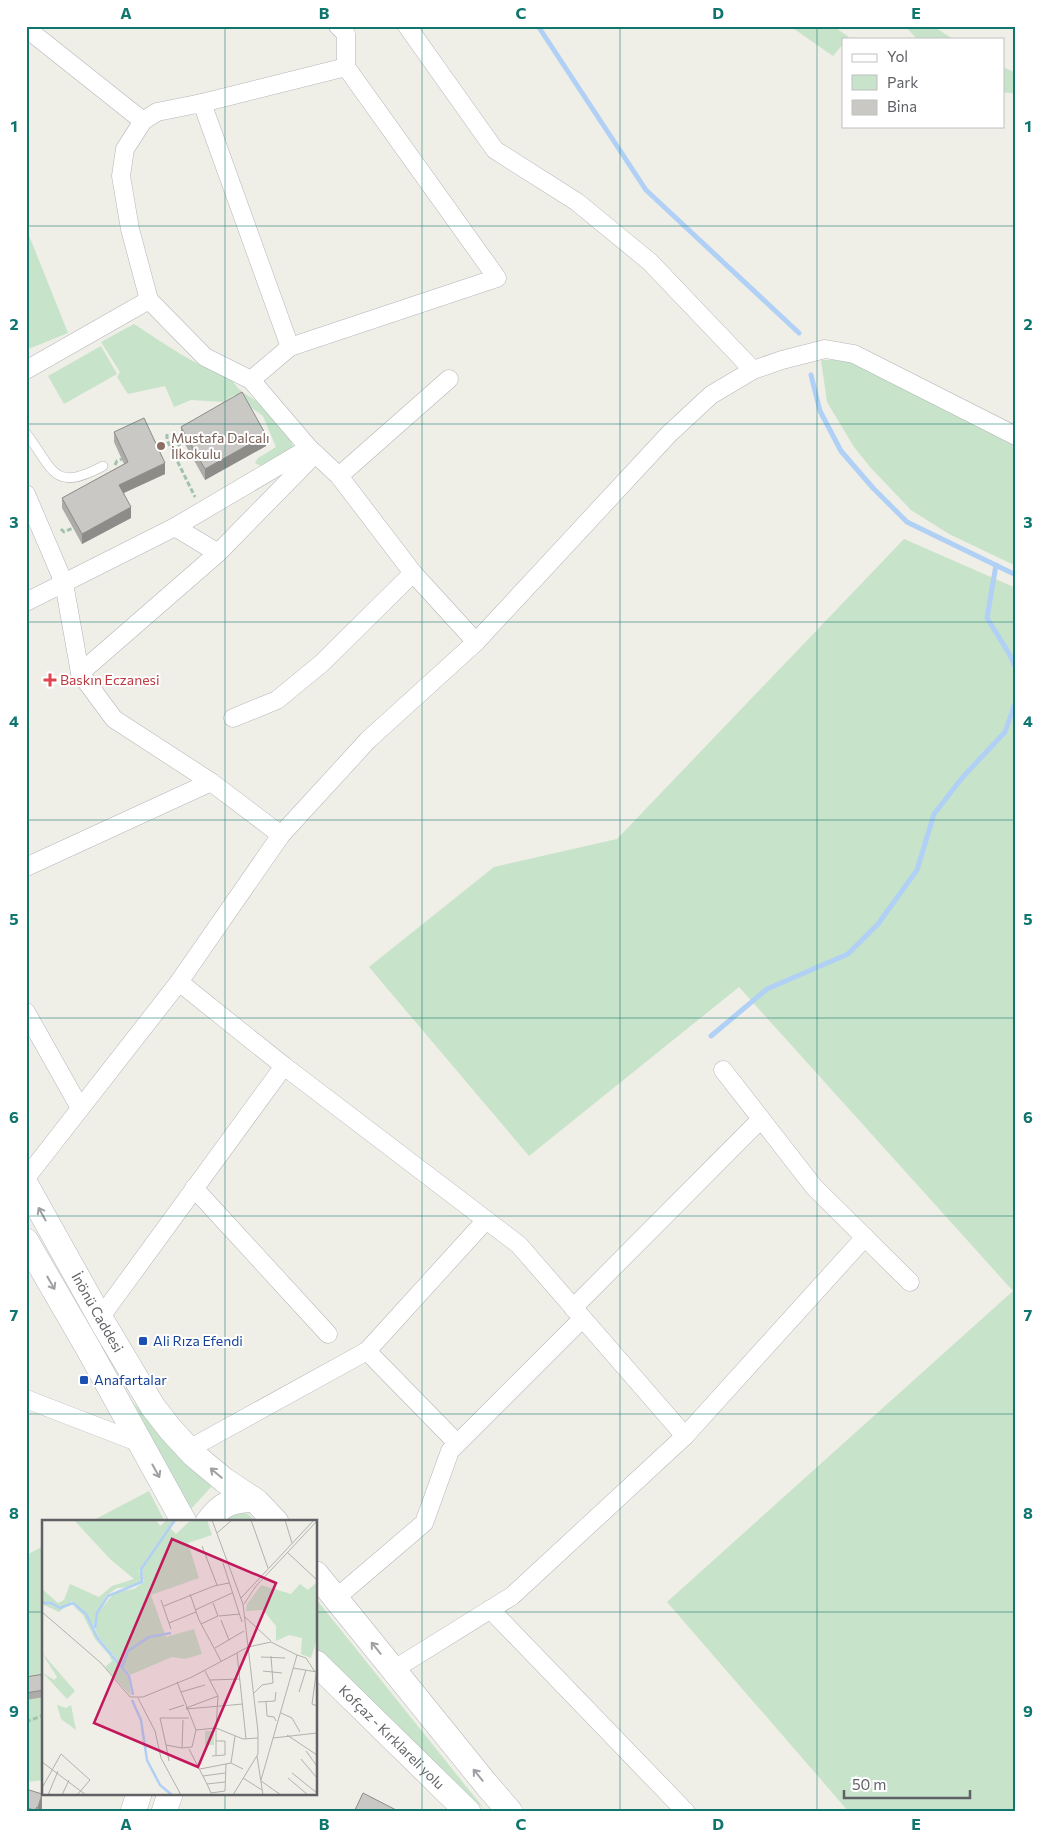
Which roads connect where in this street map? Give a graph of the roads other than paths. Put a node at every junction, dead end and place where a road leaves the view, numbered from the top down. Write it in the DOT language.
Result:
graph roads {
  1 [pos="338,26"];
  2 [pos="407,26"];
  3 [pos="26,28"];
  4 [pos="346,68"];
  5 [pos="202,103"];
  6 [pos="143,121"];
  7 [pos="149,300"];
  8 [pos="290,347"];
  9 [pos="26,370"];
  10 [pos="753,370"];
  11 [pos="449,378"];
  12 [pos="251,380"];
  13 [pos="26,433"];
  14 [pos="1016,436"];
  15 [pos="312,451"];
  16 [pos="103,466"];
  17 [pos="339,476"];
  18 [pos="26,494"];
  19 [pos="175,527"];
  20 [pos="218,553"];
  21 [pos="413,573"];
  22 [pos="64,583"];
  23 [pos="26,602"];
  24 [pos="476,642"];
  25 [pos="80,673"];
  26 [pos="232,718"];
  27 [pos="211,782"];
  28 [pos="281,835"];
  29 [pos="26,867"];
  30 [pos="179,982"];
  31 [pos="26,1012"];
  32 [pos="284,1066"];
  33 [pos="722,1070"];
  34 [pos="80,1108"];
  35 [pos="761,1119"];
  36 [pos="26,1178"];
  37 [pos="26,1185"];
  38 [pos="194,1188"];
  39 [pos="486,1220"];
  40 [pos="865,1237"];
  41 [pos="26,1241"];
  42 [pos="910,1282"];
  43 [pos="578,1313"];
  44 [pos="100,1318"];
  45 [pos="328,1334"];
  46 [pos="368,1351"];
  47 [pos="26,1399"];
  48 [pos="684,1436"];
  49 [pos="140,1443"];
  50 [pos="457,1443"];
  51 [pos="189,1449"];
  52 [pos="266,1511"];
  53 [pos="183,1520"];
  54 [pos="210,1520"];
  55 [pos="318,1576"];
  56 [pos="336,1598"];
  57 [pos="490,1610"];
  58 [pos="318,1665"];
  59 [pos="393,1670"];
  60 [pos="138,1796"];
  61 [pos="169,1796"];
  62 [pos="133,1812"];
  63 [pos="164,1812"];
  64 [pos="468,1812"];
  65 [pos="510,1812"];
  66 [pos="686,1812"];
  1 -- 4 [label="street"];
  2 -- 10 [label="street"];
  3 -- 6 [label="street"];
  4 -- 5 [label="street"];
  4 -- 8 [label="street"];
  5 -- 6 [label="street"];
  5 -- 8 [label="street"];
  6 -- 7 [label="street"];
  7 -- 9 [label="street"];
  7 -- 12 [label="street"];
  8 -- 12 [label="street"];
  10 -- 14 [label="street"];
  10 -- 24 [label="street"];
  11 -- 17 [label="street"];
  12 -- 15 [label="street"];
  13 -- 16 [label="lane"];
  15 -- 17 [label="street"];
  15 -- 19 [label="street"];
  15 -- 20 [label="street"];
  17 -- 21 [label="street"];
  18 -- 22 [label="street"];
  19 -- 20 [label="street"];
  19 -- 22 [label="street"];
  20 -- 25 [label="street"];
  21 -- 24 [label="street"];
  21 -- 26 [label="street"];
  22 -- 23 [label="street"];
  22 -- 25 [label="street"];
  24 -- 28 [label="street"];
  25 -- 27 [label="street"];
  27 -- 28 [label="street"];
  27 -- 29 [label="street"];
  28 -- 30 [label="street"];
  30 -- 32 [label="street"];
  30 -- 34 [label="street"];
  31 -- 34 [label="street"];
  32 -- 38 [label="street"];
  32 -- 39 [label="street"];
  33 -- 35 [label="street"];
  34 -- 36 [label="street"];
  35 -- 40 [label="street"];
  35 -- 43 [label="street"];
  44 -- 37 [label="main road, İnönü Caddesi, one-way"];
  38 -- 44 [label="street"];
  38 -- 45 [label="street"];
  39 -- 43 [label="street"];
  39 -- 46 [label="street"];
  40 -- 42 [label="street"];
  40 -- 48 [label="street"];
  41 -- 49 [label="main road, İnönü Caddesi, one-way"];
  43 -- 48 [label="street"];
  43 -- 50 [label="street"];
  44 -- 51 [label="main road, İnönü Caddesi"];
  46 -- 50 [label="street"];
  46 -- 51 [label="street"];
  47 -- 49 [label="street"];
  48 -- 57 [label="street"];
  49 -- 53 [label="main road, İnönü Caddesi, one-way"];
  50 -- 56 [label="street"];
  52 -- 51 [label="main road, İnönü Caddesi, one-way"];
  52 -- 54 [label="main road"];
  55 -- 56 [label="main road"];
  59 -- 56 [label="main road, one-way"];
  57 -- 59 [label="street"];
  57 -- 66 [label="street"];
  58 -- 64 [label="main road, Kofçaz - Kırklareli yolu"];
  65 -- 59 [label="main road, one-way"];
  60 -- 62 [label="main road"];
  61 -- 63 [label="main road"];
}
